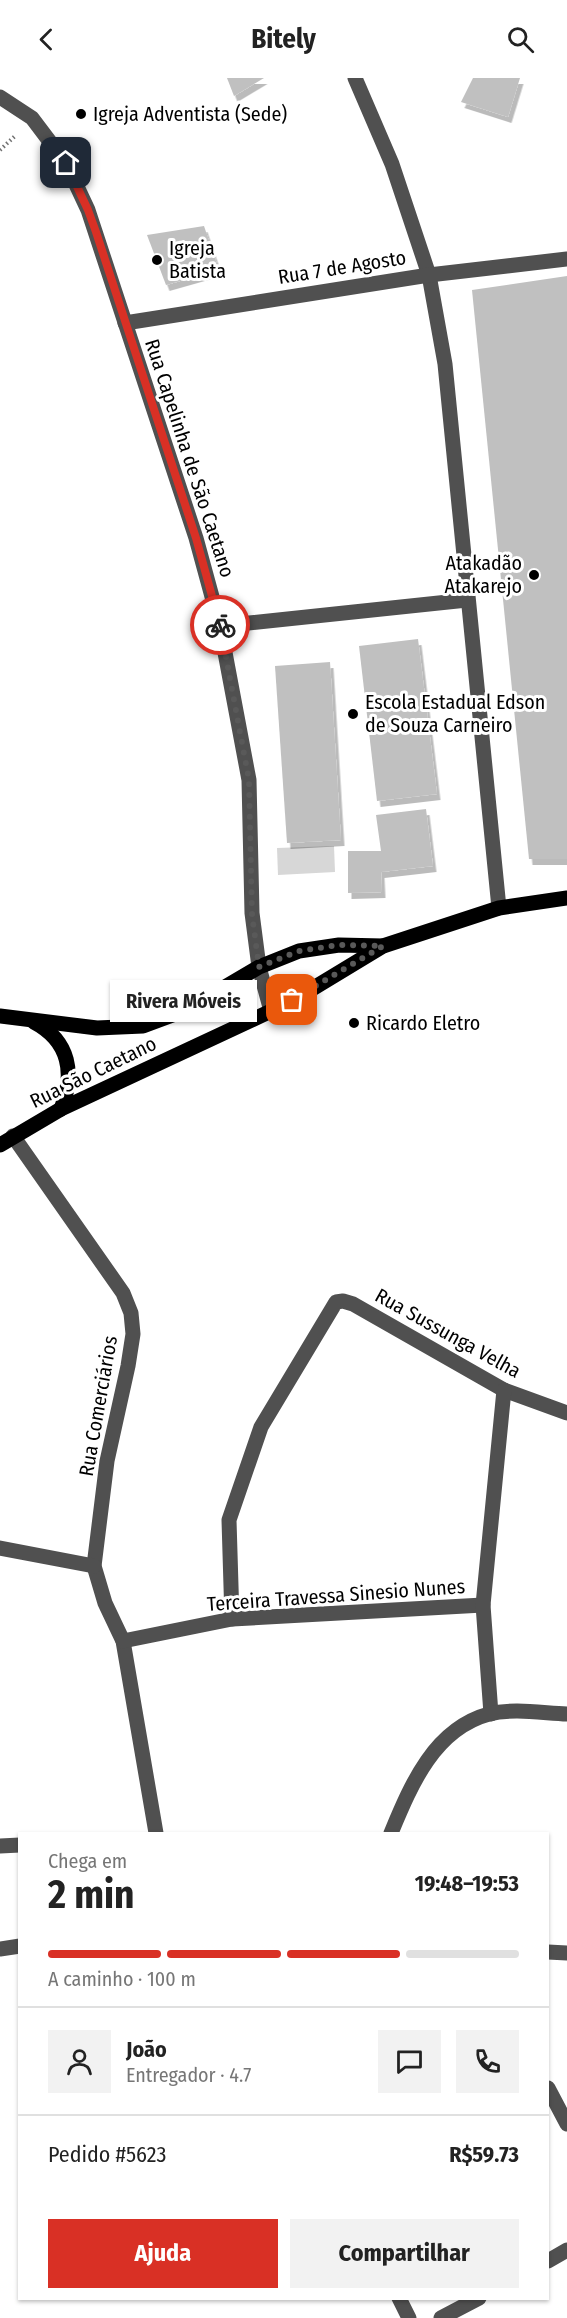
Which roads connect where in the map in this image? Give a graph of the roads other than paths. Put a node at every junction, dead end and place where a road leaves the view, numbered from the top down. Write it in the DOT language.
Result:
graph roads {
  1 [pos="355,78"];
  2 [pos="0,97"];
  3 [pos="567,259"];
  4 [pos="429,275"];
  5 [pos="125,323"];
  6 [pos="467,600"];
  7 [pos="220,627"];
  8 [pos="567,898"];
  9 [pos="499,908"];
  10 [pos="383,946"];
  11 [pos="259,967"];
  12 [pos="271,1011"];
  13 [pos="0,1016"];
  14 [pos="29,1019"];
  15 [pos="61,1110"];
  16 [pos="13,1136"];
  17 [pos="0,1145"];
  18 [pos="504,1390"];
  19 [pos="567,1413"];
  20 [pos="0,1548"];
  21 [pos="94,1566"];
  22 [pos="483,1605"];
  23 [pos="232,1619"];
  24 [pos="123,1641"];
  25 [pos="491,1714"];
  26 [pos="567,1714"];
  27 [pos="156,1832"];
  28 [pos="391,1832"];
  29 [pos="18,1845"];
  30 [pos="0,1846"];
  31 [pos="18,1946"];
  32 [pos="0,1949"];
  33 [pos="549,1952"];
  34 [pos="567,1953"];
  35 [pos="549,2090"];
  36 [pos="567,2124"];
  37 [pos="567,2250"];
  38 [pos="549,2260"];
  39 [pos="400,2300"];
  40 [pos="474,2300"];
  41 [pos="409,2318"];
  42 [pos="441,2318"];
  1 -- 4 [label="street"];
  2 -- 5 [label="street, Rua Capelinha de São Caetano"];
  3 -- 4 [label="street, Rua 7 de Agosto"];
  4 -- 5 [label="street, Rua 7 de Agosto"];
  4 -- 6 [label="street"];
  5 -- 7 [label="street, Rua Capelinha de São Caetano"];
  6 -- 7 [label="street"];
  6 -- 9 [label="street"];
  7 -- 11 [label="street, Rua Capelinha de São Caetano"];
  8 -- 9 [label="main road"];
  9 -- 10 [label="main road"];
  10 -- 11 [label="main road"];
  10 -- 12 [label="main road, Rua São Caetano"];
  11 -- 12 [label="street, Rua Capelinha de São Caetano"];
  11 -- 14 [label="main road"];
  12 -- 15 [label="main road, Rua São Caetano"];
  13 -- 14 [label="main road"];
  14 -- 15 [label="main road"];
  15 -- 16 [label="main road, Rua São Caetano"];
  16 -- 17 [label="main road, Rua São Caetano"];
  16 -- 21 [label="street, Rua Comerciários"];
  18 -- 19 [label="street, Rua Sussunga Velha"];
  18 -- 22 [label="street"];
  18 -- 23 [label="street, Rua Sussunga Velha"];
  20 -- 21 [label="street"];
  21 -- 24 [label="street, Rua Comerciários"];
  22 -- 23 [label="street, Terceira Travessa Sinesio Nunes"];
  22 -- 25 [label="street"];
  23 -- 24 [label="street, Terceira Travessa Sinesio Nunes"];
  24 -- 27 [label="street, Rua Comerciários"];
  25 -- 26 [label="street"];
  25 -- 28 [label="street"];
  29 -- 30 [label="street"];
  31 -- 32 [label="street"];
  33 -- 34 [label="street"];
  35 -- 36 [label="street"];
  37 -- 38 [label="street"];
  39 -- 41 [label="street"];
  40 -- 42 [label="street"];
}
